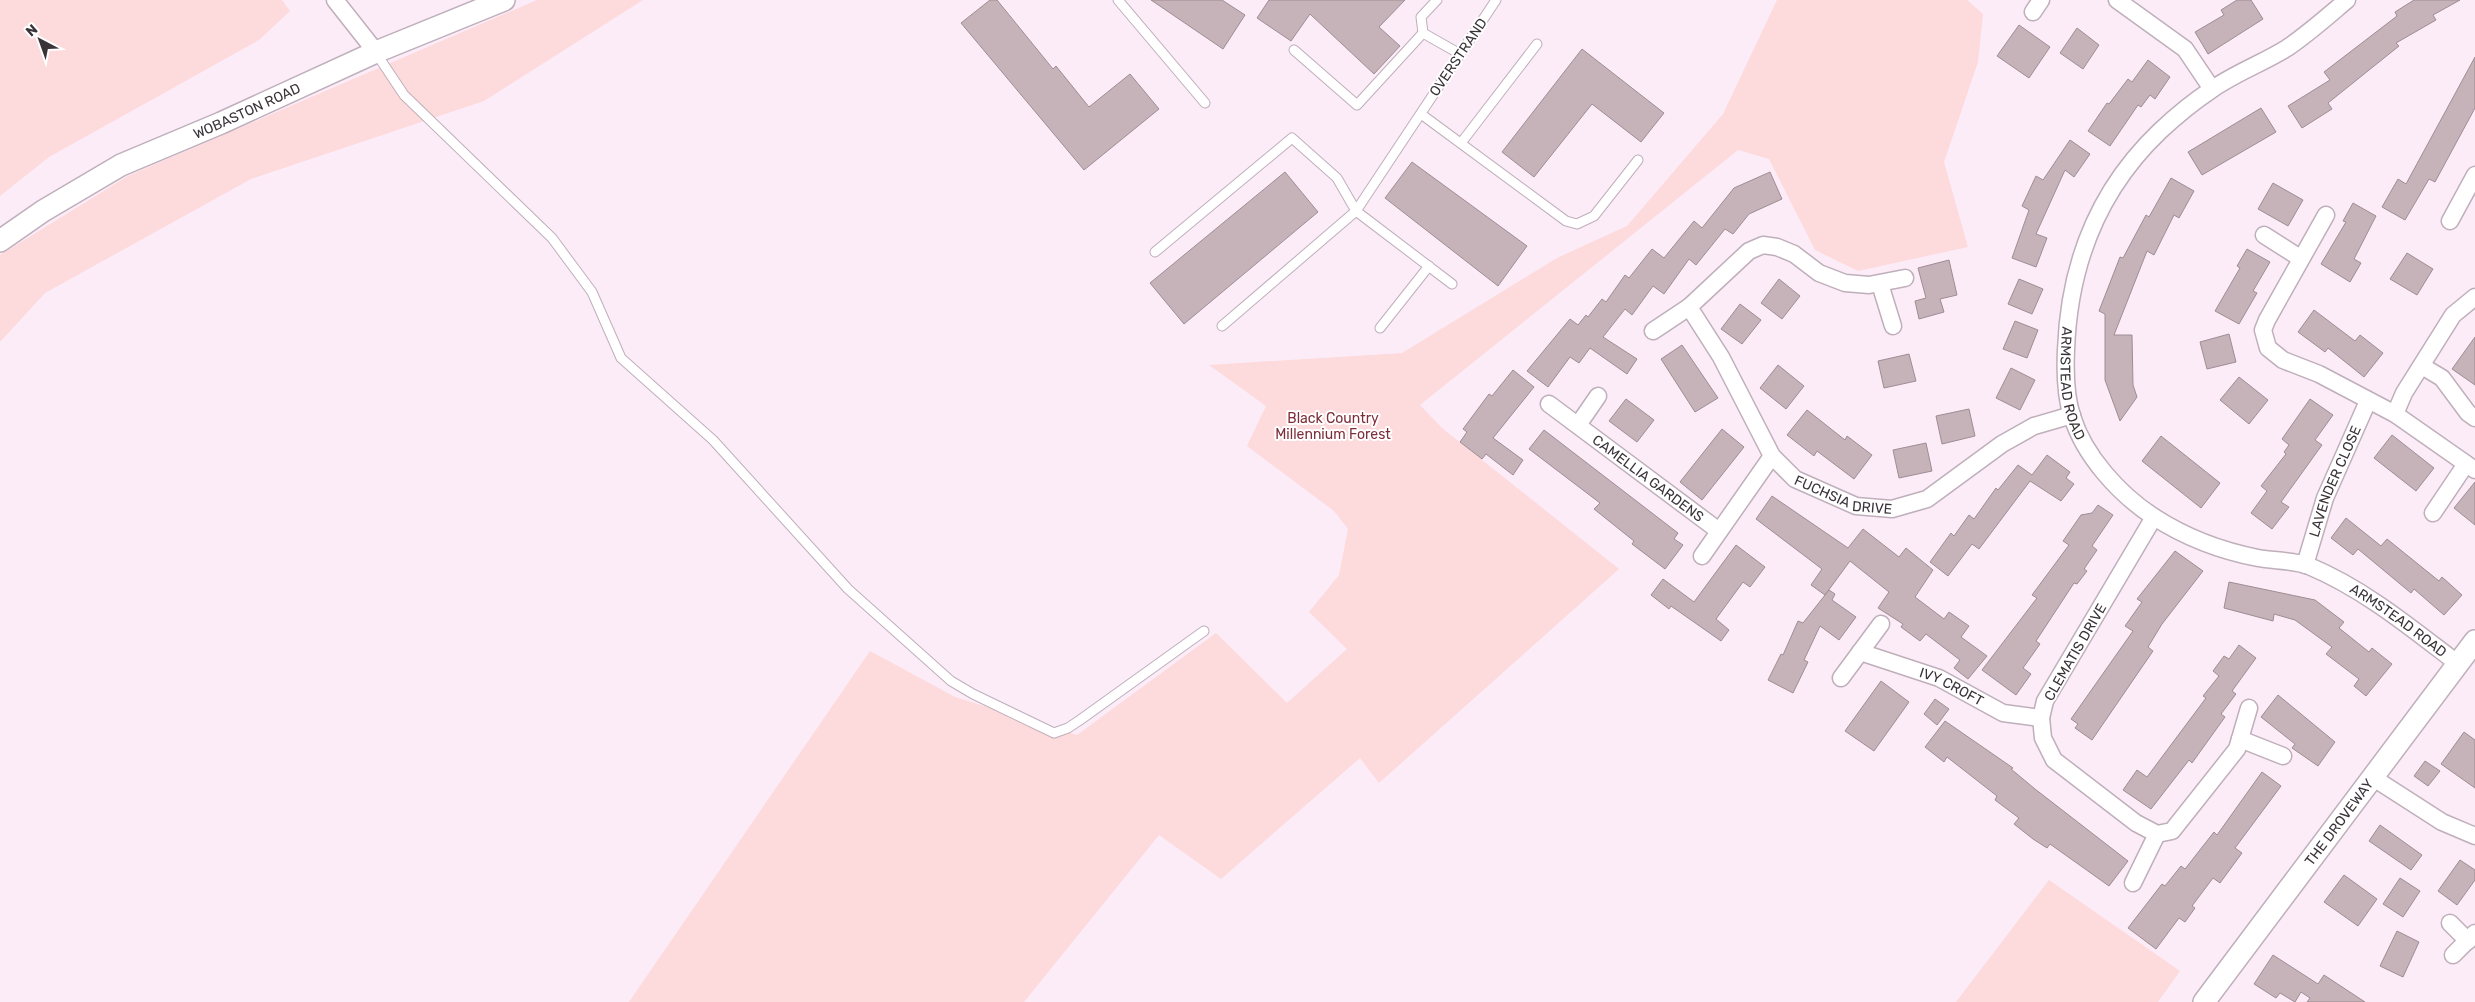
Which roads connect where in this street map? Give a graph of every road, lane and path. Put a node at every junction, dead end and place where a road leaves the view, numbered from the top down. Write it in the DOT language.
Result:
graph roads {
  1 [pos="335,0"];
  2 [pos="504,0"];
  3 [pos="1118,0"];
  4 [pos="1437,0"];
  5 [pos="1496,0"];
  6 [pos="2117,0"];
  7 [pos="2347,0"];
  8 [pos="1423,33"];
  9 [pos="1537,44"];
  10 [pos="1294,50"];
  11 [pos="376,52"];
  12 [pos="1460,54"];
  13 [pos="2212,89"];
  14 [pos="1205,103"];
  15 [pos="1420,114"];
  16 [pos="1461,143"];
  17 [pos="1638,160"];
  18 [pos="2474,178"];
  19 [pos="1356,211"];
  20 [pos="2326,215"];
  21 [pos="2450,221"];
  22 [pos="2264,235"];
  23 [pos="0,240"];
  24 [pos="1155,252"];
  25 [pos="2300,258"];
  26 [pos="1429,266"];
  27 [pos="1905,278"];
  28 [pos="1452,284"];
  29 [pos="1880,284"];
  30 [pos="2475,297"];
  31 [pos="1689,307"];
  32 [pos="1222,326"];
  33 [pos="1893,326"];
  34 [pos="1380,328"];
  35 [pos="1653,331"];
  36 [pos="2422,366"];
  37 [pos="1598,396"];
  38 [pos="2368,401"];
  39 [pos="1549,404"];
  40 [pos="2395,414"];
  41 [pos="2072,415"];
  42 [pos="2475,418"];
  43 [pos="1578,425"];
  44 [pos="1772,456"];
  45 [pos="2471,467"];
  46 [pos="2433,513"];
  47 [pos="2154,517"];
  48 [pos="1719,531"];
  49 [pos="1702,556"];
  50 [pos="2305,564"];
  51 [pos="1881,624"];
  52 [pos="1204,632"];
  53 [pos="2475,641"];
  54 [pos="1860,652"];
  55 [pos="2458,663"];
  56 [pos="1841,678"];
  57 [pos="2249,708"];
  58 [pos="2041,718"];
  59 [pos="2240,739"];
  60 [pos="2283,756"];
  61 [pos="2372,777"];
  62 [pos="2157,834"];
  63 [pos="2475,836"];
  64 [pos="2133,884"];
  65 [pos="2450,923"];
  66 [pos="2471,937"];
  67 [pos="2453,955"];
  68 [pos="2204,1002"];
  1 -- 11 [label="street"];
  2 -- 11 [label="street, WOBASTON ROAD"];
  3 -- 14 [label="lane"];
  4 -- 8 [label="lane"];
  5 -- 12 [label="lane, OVERSTRAND"];
  6 -- 13 [label="street"];
  7 -- 13 [label="street, ARMSTEAD ROAD"];
  8 -- 10 [label="lane"];
  8 -- 12 [label="lane"];
  9 -- 16 [label="lane"];
  11 -- 23 [label="street, WOBASTON ROAD"];
  11 -- 52 [label="lane"];
  12 -- 15 [label="lane, OVERSTRAND"];
  13 -- 41 [label="street, ARMSTEAD ROAD"];
  15 -- 16 [label="lane"];
  15 -- 19 [label="lane, OVERSTRAND"];
  16 -- 17 [label="lane"];
  18 -- 21 [label="street"];
  19 -- 24 [label="lane"];
  19 -- 26 [label="lane"];
  19 -- 32 [label="lane, OVERSTRAND"];
  20 -- 25 [label="street"];
  22 -- 25 [label="street"];
  25 -- 38 [label="street"];
  26 -- 28 [label="lane"];
  26 -- 34 [label="lane"];
  27 -- 29 [label="street"];
  29 -- 31 [label="street"];
  29 -- 33 [label="street"];
  30 -- 36 [label="street"];
  31 -- 35 [label="street"];
  31 -- 44 [label="street, FUCHSIA DRIVE"];
  36 -- 40 [label="street"];
  36 -- 42 [label="street"];
  37 -- 43 [label="street"];
  38 -- 40 [label="street"];
  38 -- 50 [label="street, LAVENDER CLOSE"];
  39 -- 43 [label="street, CAMELLIA GARDENS"];
  40 -- 45 [label="street"];
  41 -- 44 [label="street, FUCHSIA DRIVE"];
  41 -- 47 [label="street, ARMSTEAD ROAD"];
  43 -- 48 [label="street, CAMELLIA GARDENS"];
  44 -- 48 [label="street, CAMELLIA GARDENS"];
  45 -- 46 [label="street"];
  47 -- 50 [label="street, ARMSTEAD ROAD"];
  47 -- 58 [label="street, CLEMATIS DRIVE"];
  48 -- 49 [label="street, CAMELLIA GARDENS"];
  50 -- 55 [label="street, ARMSTEAD ROAD"];
  51 -- 54 [label="street"];
  53 -- 55 [label="street, THE DROVEWAY"];
  54 -- 56 [label="street"];
  54 -- 58 [label="street, IVY CROFT"];
  55 -- 61 [label="street, THE DROVEWAY"];
  57 -- 59 [label="street"];
  58 -- 62 [label="street, CLEMATIS DRIVE"];
  59 -- 60 [label="street"];
  59 -- 62 [label="street"];
  61 -- 63 [label="street"];
  61 -- 68 [label="street, THE DROVEWAY"];
  62 -- 64 [label="street"];
  65 -- 66 [label="street"];
  66 -- 67 [label="street"];
}
